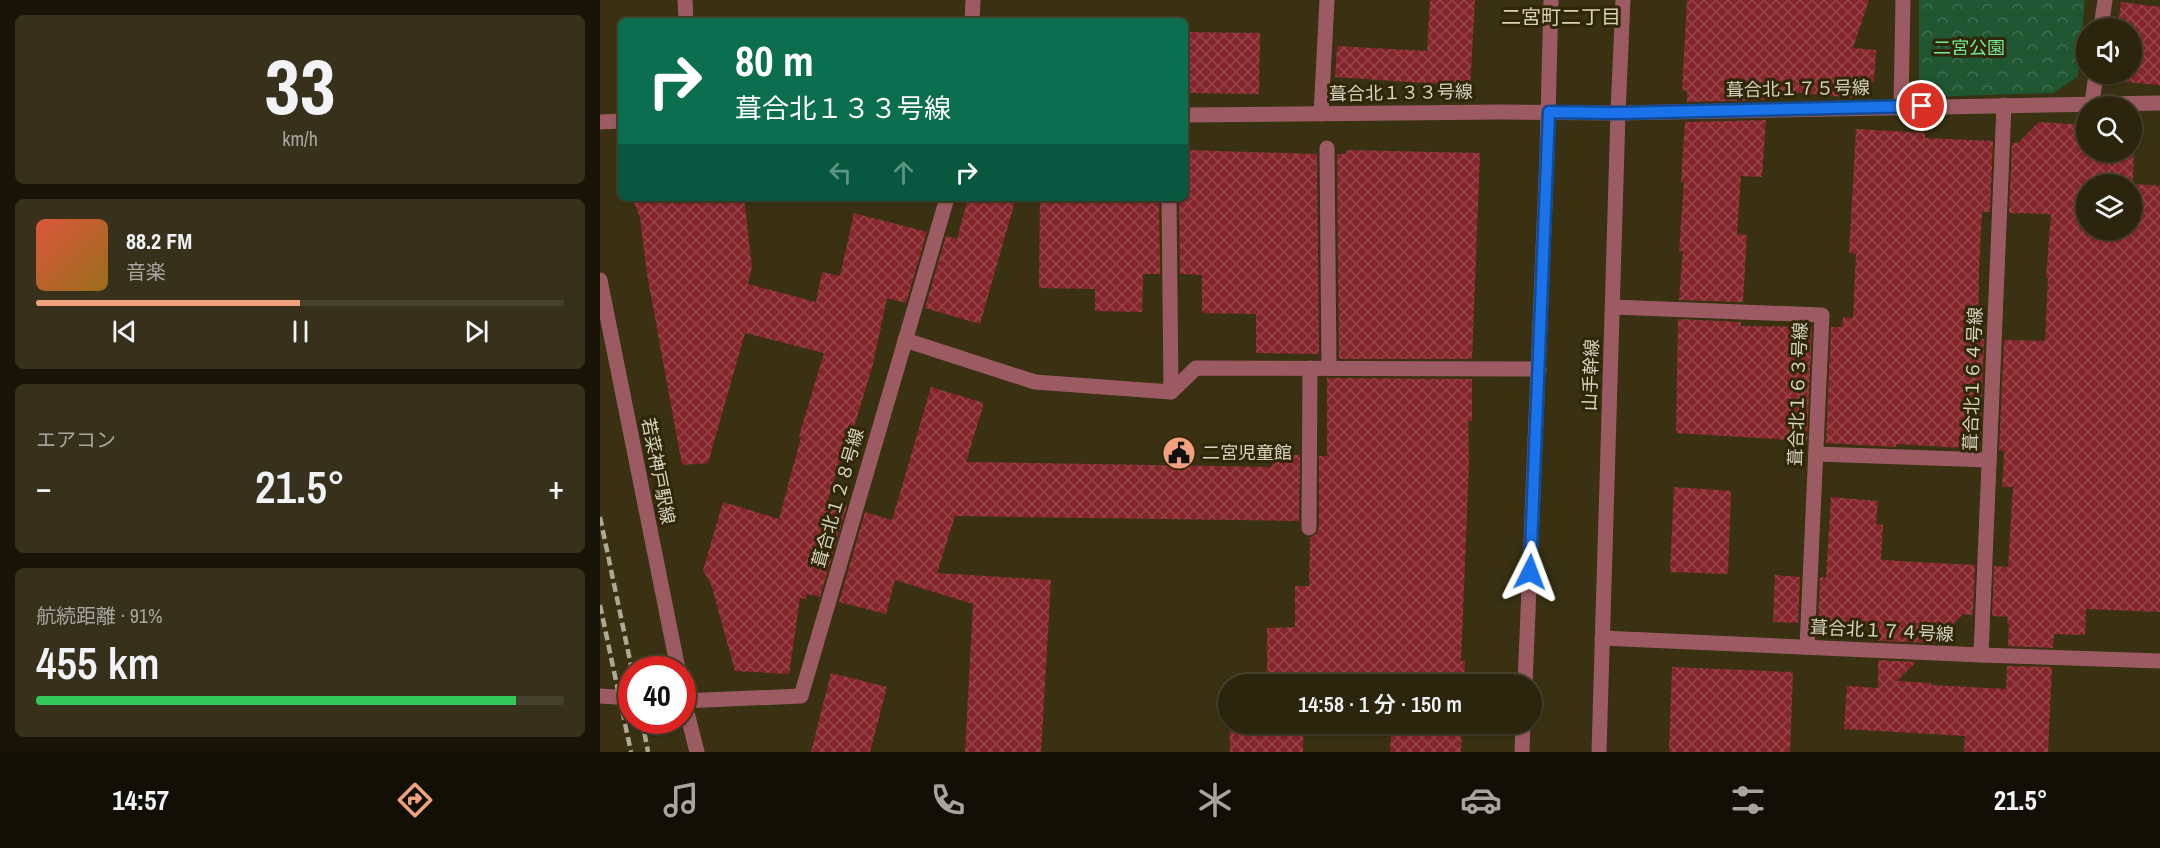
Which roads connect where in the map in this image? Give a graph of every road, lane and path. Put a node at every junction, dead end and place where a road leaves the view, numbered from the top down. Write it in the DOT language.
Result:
graph roads {
  1 [pos="685,0"];
  2 [pos="973,0"];
  3 [pos="1327,0"];
  4 [pos="1551,0"];
  5 [pos="1623,0"];
  6 [pos="1903,0"];
  7 [pos="2105,0"];
  8 [pos="686,18"];
  9 [pos="972,18"];
  10 [pos="2102,18"];
  11 [pos="2142,103"];
  12 [pos="2160,103"];
  13 [pos="2076,104"];
  14 [pos="2004,105"];
  15 [pos="1901,106"];
  16 [pos="1549,112"];
  17 [pos="1618,113"];
  18 [pos="1321,114"];
  19 [pos="1188,115"];
  20 [pos="618,121"];
  21 [pos="600,122"];
  22 [pos="1327,148"];
  23 [pos="947,201"];
  24 [pos="1169,201"];
  25 [pos="600,280"];
  26 [pos="1612,307"];
  27 [pos="905,340"];
  28 [pos="1329,368"];
  29 [pos="1310,369"];
  30 [pos="1539,369"];
  31 [pos="1172,392"];
  32 [pos="1815,454"];
  33 [pos="1989,460"];
  34 [pos="1309,528"];
  35 [pos="1602,639"];
  36 [pos="1807,647"];
  37 [pos="1981,655"];
  38 [pos="675,656"];
  39 [pos="2160,661"];
  40 [pos="1525,674"];
  41 [pos="600,696"];
  42 [pos="618,697"];
  43 [pos="696,698"];
  44 [pos="692,734"];
  45 [pos="1523,734"];
  46 [pos="697,752"];
  47 [pos="1522,752"];
  48 [pos="1599,752"];
  1 -- 8 [label="street"];
  2 -- 9 [label="street"];
  3 -- 18 [label="street"];
  4 -- 16 [label="street"];
  5 -- 17 [label="street, 山手幹線"];
  6 -- 15 [label="street"];
  7 -- 10 [label="street"];
  11 -- 12 [label="street, 葺合北１７５号線"];
  13 -- 14 [label="street, 葺合北１７５号線"];
  14 -- 15 [label="street, 葺合北１７５号線"];
  14 -- 33 [label="street, 葺合北１６４号線"];
  15 -- 17 [label="street, 葺合北１７５号線"];
  16 -- 17 [label="street, 葺合北１３３号線"];
  16 -- 18 [label="street, 葺合北１３３号線"];
  16 -- 30 [label="street"];
  17 -- 26 [label="street, 山手幹線"];
  18 -- 19 [label="street, 葺合北１３３号線"];
  20 -- 21 [label="street"];
  22 -- 28 [label="street"];
  23 -- 27 [label="street, 葺合北１２８号線"];
  24 -- 31 [label="street"];
  25 -- 38 [label="street, 若菜神戸駅線"];
  26 -- 32 [label="street, 葺合北１６３号線"];
  26 -- 35 [label="street, 山手幹線"];
  27 -- 31 [label="street"];
  27 -- 43 [label="street, 葺合北１２８号線"];
  28 -- 29 [label="street"];
  28 -- 30 [label="street"];
  29 -- 31 [label="street"];
  29 -- 34 [label="street"];
  30 -- 40 [label="street"];
  32 -- 33 [label="street"];
  32 -- 36 [label="street, 葺合北１６３号線"];
  33 -- 37 [label="street, 葺合北１６４号線"];
  35 -- 36 [label="street, 葺合北１７４号線"];
  35 -- 48 [label="street, 山手幹線"];
  36 -- 37 [label="street, 葺合北１７４号線"];
  37 -- 39 [label="street, 葺合北１７４号線"];
  41 -- 42 [label="street"];
  44 -- 46 [label="street"];
  45 -- 47 [label="street"];
}
